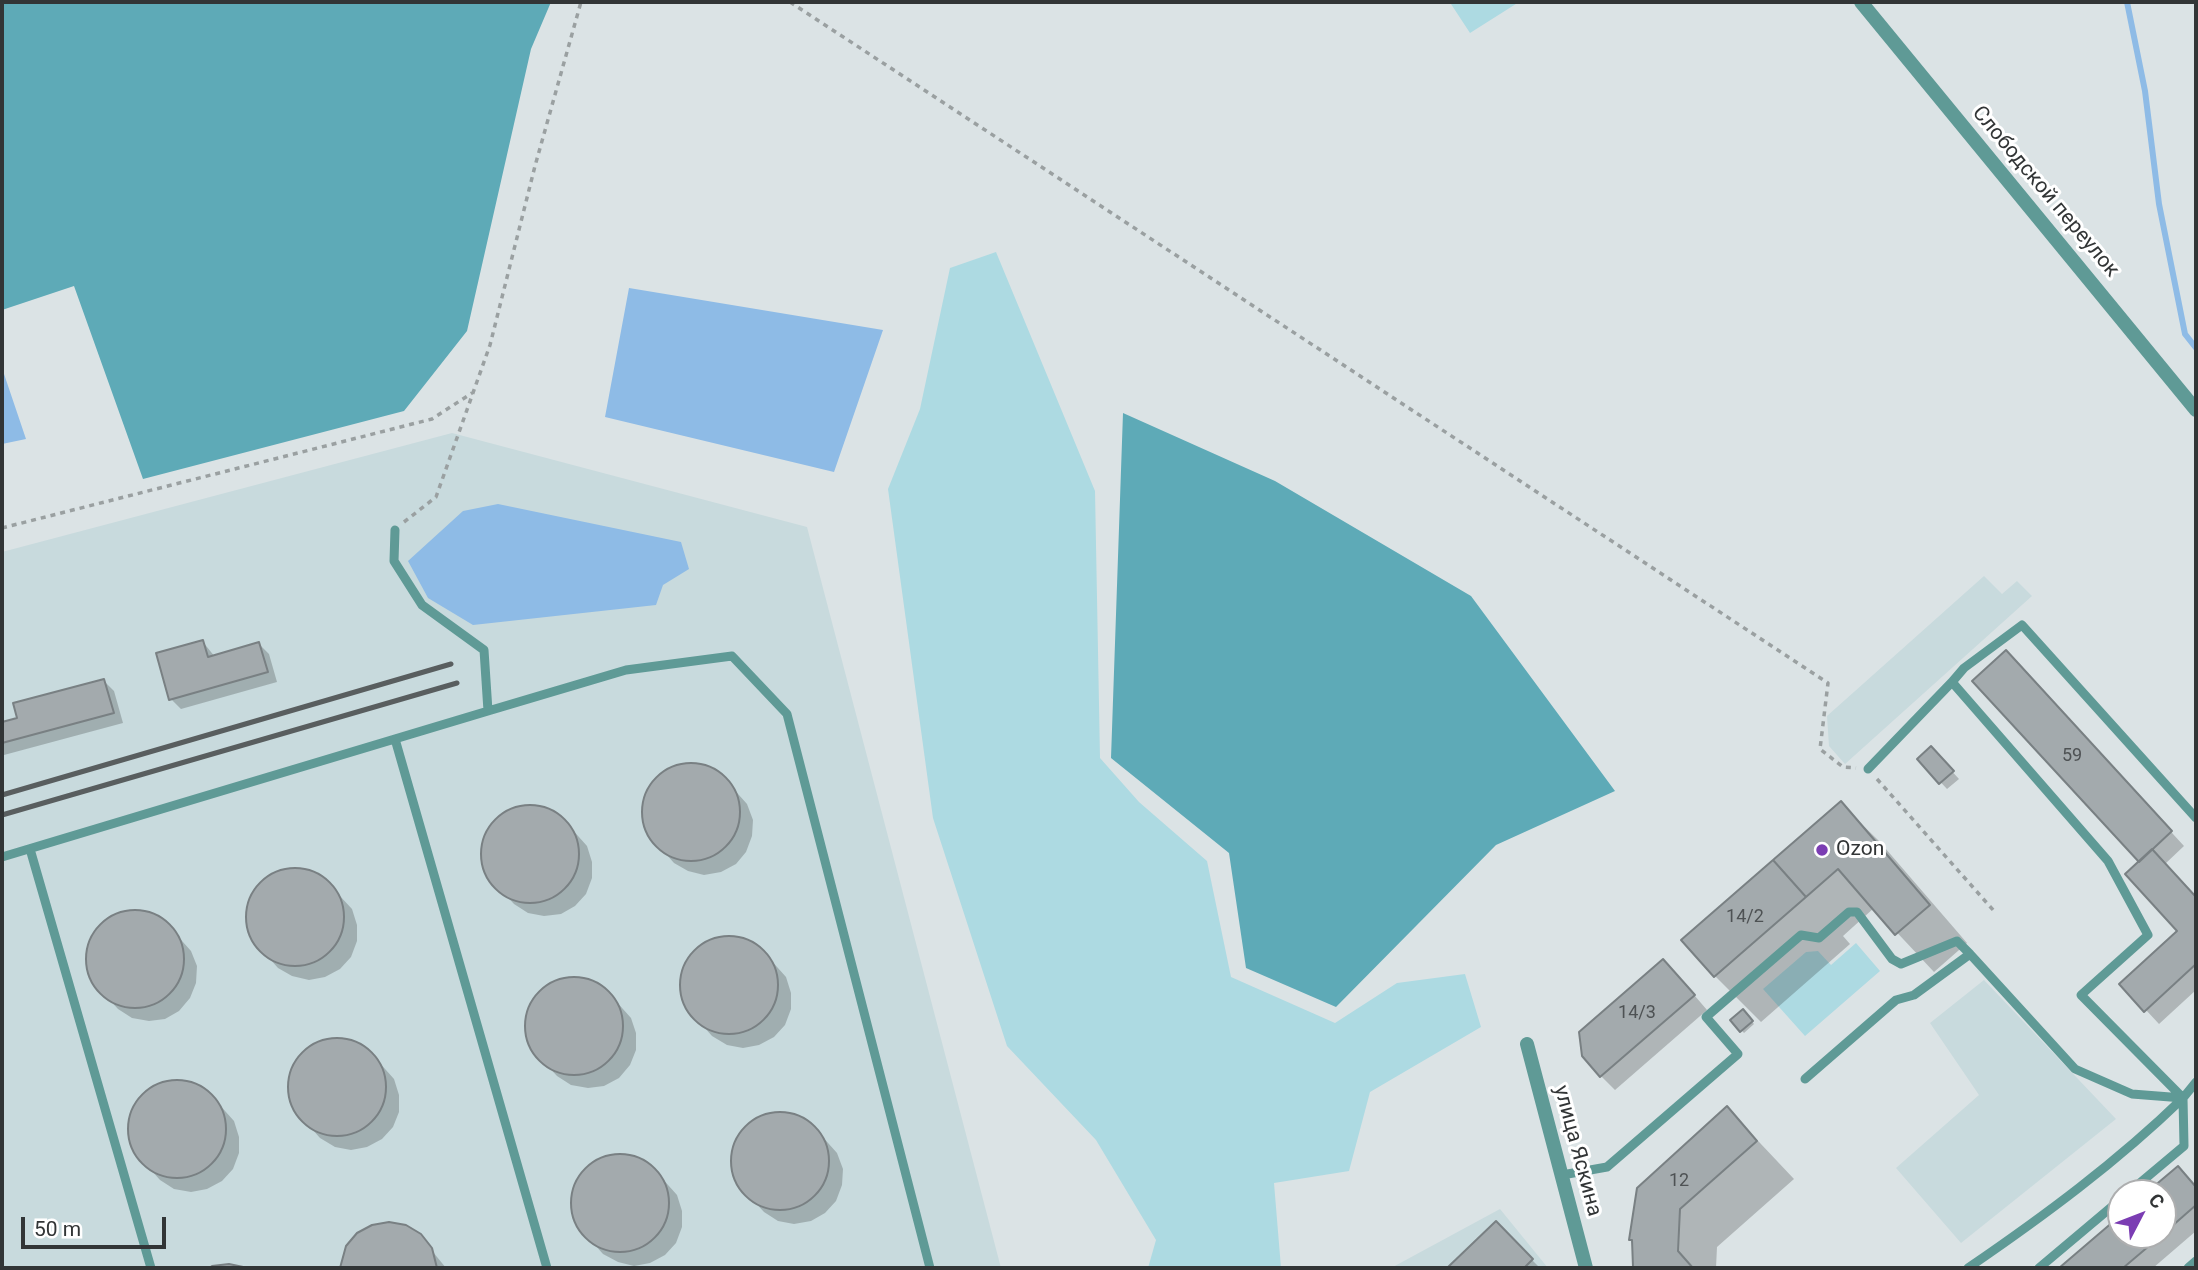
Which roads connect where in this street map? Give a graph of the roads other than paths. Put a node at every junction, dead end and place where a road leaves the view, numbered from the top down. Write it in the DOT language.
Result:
graph roads {
  1 [pos="1861,2"];
  2 [pos="2196,410"];
  3 [pos="394,530"];
  4 [pos="1952,682"];
  5 [pos="488,711"];
  6 [pos="395,739"];
  7 [pos="1868,769"];
  8 [pos="2196,818"];
  9 [pos="30,849"];
  10 [pos="2,857"];
  11 [pos="1970,954"];
  12 [pos="1527,1044"];
  13 [pos="1805,1079"];
  14 [pos="2196,1082"];
  15 [pos="2183,1098"];
  16 [pos="1562,1175"];
  17 [pos="2145,1179"];
  18 [pos="2107,1211"];
  19 [pos="2196,1261"];
  20 [pos="151,1268"];
  21 [pos="547,1268"];
  22 [pos="930,1268"];
  23 [pos="1586,1268"];
  24 [pos="1968,1268"];
  25 [pos="2039,1268"];
  26 [pos="2188,1268"];
  1 -- 2 [label="street, Слободской переулок"];
  3 -- 5 [label="lane"];
  4 -- 7 [label="lane"];
  4 -- 8 [label="lane"];
  4 -- 15 [label="lane"];
  5 -- 6 [label="lane"];
  5 -- 22 [label="lane"];
  6 -- 9 [label="lane"];
  6 -- 21 [label="lane"];
  9 -- 10 [label="lane"];
  9 -- 20 [label="lane"];
  11 -- 13 [label="lane"];
  11 -- 15 [label="lane"];
  11 -- 16 [label="lane"];
  12 -- 16 [label="street, улица Яскина"];
  14 -- 15 [label="lane"];
  15 -- 17 [label="lane"];
  15 -- 24 [label="lane"];
  16 -- 23 [label="street, улица Яскина"];
  18 -- 25 [label="lane"];
  19 -- 26 [label="lane"];
}
